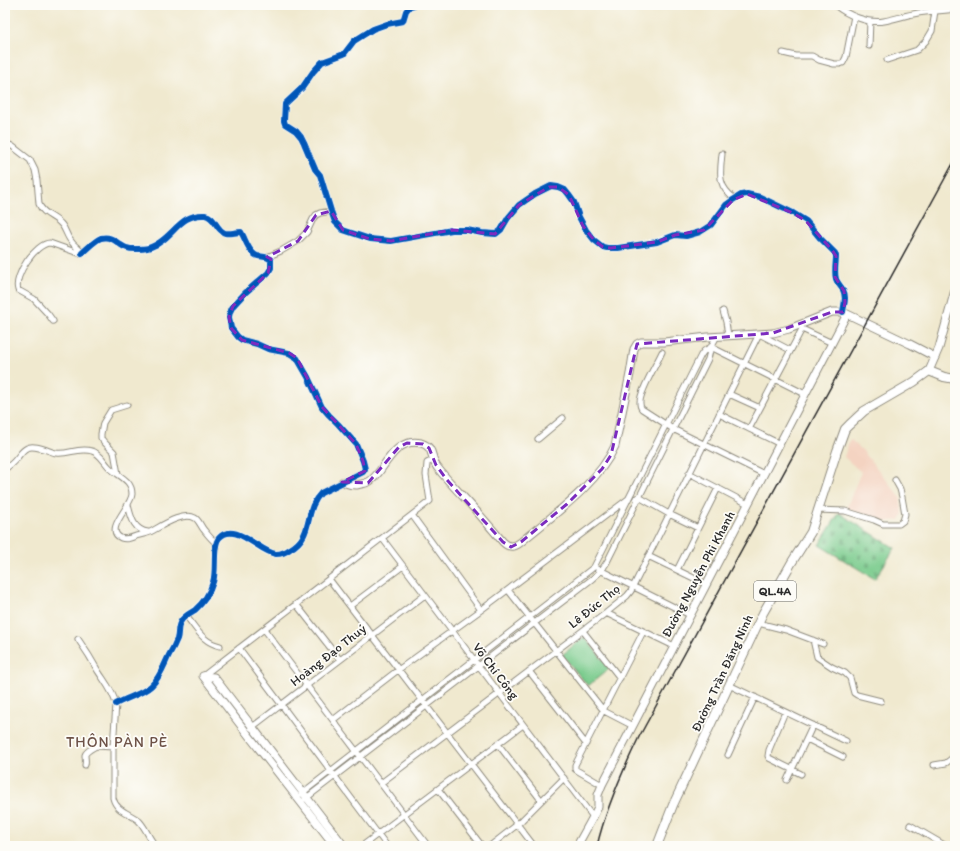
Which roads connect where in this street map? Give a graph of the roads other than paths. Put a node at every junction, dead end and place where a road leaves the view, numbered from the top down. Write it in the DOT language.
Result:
graph roads {
  1 [pos="414,5"];
  2 [pos="835,5"];
  3 [pos="955,10"];
  4 [pos="935,11"];
  5 [pos="854,16"];
  6 [pos="870,21"];
  7 [pos="869,46"];
  8 [pos="783,52"];
  9 [pos="887,60"];
  10 [pos="5,143"];
  11 [pos="722,154"];
  12 [pos="734,199"];
  13 [pos="331,211"];
  14 [pos="82,253"];
  15 [pos="267,256"];
  16 [pos="955,290"];
  17 [pos="723,311"];
  18 [pos="845,313"];
  19 [pos="53,321"];
  20 [pos="759,334"];
  21 [pos="717,336"];
  22 [pos="728,336"];
  23 [pos="832,343"];
  24 [pos="711,347"];
  25 [pos="790,350"];
  26 [pos="662,352"];
  27 [pos="935,357"];
  28 [pos="744,364"];
  29 [pos="929,371"];
  30 [pos="776,379"];
  31 [pos="955,379"];
  32 [pos="729,394"];
  33 [pos="805,394"];
  34 [pos="127,405"];
  35 [pos="760,408"];
  36 [pos="719,414"];
  37 [pos="562,418"];
  38 [pos="666,425"];
  39 [pos="673,429"];
  40 [pos="749,429"];
  41 [pos="538,439"];
  42 [pos="704,444"];
  43 [pos="780,444"];
  44 [pos="433,460"];
  45 [pos="5,469"];
  46 [pos="689,473"];
  47 [pos="118,474"];
  48 [pos="764,474"];
  49 [pos="895,480"];
  50 [pos="342,482"];
  51 [pos="718,488"];
  52 [pos="630,498"];
  53 [pos="638,498"];
  54 [pos="748,504"];
  55 [pos="128,505"];
  56 [pos="818,510"];
  57 [pos="412,514"];
  58 [pos="668,514"];
  59 [pos="698,528"];
  60 [pos="148,532"];
  61 [pos="382,538"];
  62 [pos="216,543"];
  63 [pos="648,556"];
  64 [pos="403,566"];
  65 [pos="594,568"];
  66 [pos="677,570"];
  67 [pos="601,571"];
  68 [pos="329,579"];
  69 [pos="706,584"];
  70 [pos="632,587"];
  71 [pos="508,590"];
  72 [pos="425,595"];
  73 [pos="296,604"];
  74 [pos="350,606"];
  75 [pos="481,610"];
  76 [pos="606,612"];
  77 [pos="690,615"];
  78 [pos="186,616"];
  79 [pos="529,617"];
  80 [pos="535,623"];
  81 [pos="758,623"];
  82 [pos="264,629"];
  83 [pos="452,630"];
  84 [pos="583,630"];
  85 [pos="643,632"];
  86 [pos="372,635"];
  87 [pos="78,639"];
  88 [pos="813,640"];
  89 [pos="823,644"];
  90 [pos="220,646"];
  91 [pos="674,646"];
  92 [pos="239,648"];
  93 [pos="556,650"];
  94 [pos="340,660"];
  95 [pos="474,660"];
  96 [pos="478,666"];
  97 [pos="398,670"];
  98 [pos="529,671"];
  99 [pos="203,676"];
  100 [pos="620,678"];
  101 [pos="307,685"];
  102 [pos="729,685"];
  103 [pos="500,694"];
  104 [pos="755,697"];
  105 [pos="422,700"];
  106 [pos="881,701"];
  107 [pos="116,704"];
  108 [pos="281,705"];
  109 [pos="426,705"];
  110 [pos="604,711"];
  111 [pos="785,712"];
  112 [pos="333,720"];
  113 [pos="523,725"];
  114 [pos="814,725"];
  115 [pos="633,726"];
  116 [pos="252,727"];
  117 [pos="246,732"];
  118 [pos="448,733"];
  119 [pos="807,739"];
  120 [pos="846,741"];
  121 [pos="498,744"];
  122 [pos="586,744"];
  123 [pos="113,747"];
  124 [pos="357,751"];
  125 [pos="728,755"];
  126 [pos="360,756"];
  127 [pos="955,756"];
  128 [pos="843,757"];
  129 [pos="471,764"];
  130 [pos="85,765"];
  131 [pos="934,765"];
  132 [pos="792,770"];
  133 [pos="331,771"];
  134 [pos="801,774"];
  135 [pos="334,776"];
  136 [pos="564,778"];
  137 [pos="787,780"];
  138 [pos="381,783"];
  139 [pos="602,785"];
  140 [pos="438,789"];
  141 [pos="302,797"];
  142 [pos="542,800"];
  143 [pos="404,814"];
  144 [pos="594,817"];
  145 [pos="518,824"];
  146 [pos="910,825"];
  147 [pos="378,834"];
  148 [pos="156,846"];
  149 [pos="335,846"];
  150 [pos="344,846"];
  151 [pos="362,846"];
  152 [pos="387,846"];
  153 [pos="428,846"];
  154 [pos="482,846"];
  155 [pos="490,846"];
  156 [pos="534,846"];
  157 [pos="577,846"];
  158 [pos="657,846"];
  159 [pos="946,846"];
  1 -- 13 [label="street"];
  2 -- 5 [label="street"];
  3 -- 4 [label="street"];
  4 -- 6 [label="street"];
  4 -- 9 [label="street"];
  5 -- 6 [label="street"];
  5 -- 8 [label="street"];
  6 -- 7 [label="street"];
  10 -- 14 [label="street"];
  11 -- 12 [label="street"];
  12 -- 13 [label="street"];
  12 -- 18 [label="street"];
  13 -- 15 [label="street"];
  14 -- 15 [label="street"];
  14 -- 19 [label="street"];
  15 -- 50 [label="street"];
  16 -- 27 [label="street"];
  17 -- 22 [label="street"];
  18 -- 20 [label="street"];
  18 -- 23 [label="street, Đường Nguyễn Phi Khanh"];
  18 -- 27 [label="street"];
  20 -- 22 [label="street"];
  20 -- 25 [label="street"];
  20 -- 28 [label="street, Lê Đức Thọ"];
  21 -- 22 [label="street"];
  21 -- 24 [label="street"];
  21 -- 44 [label="street"];
  23 -- 25 [label="street"];
  23 -- 33 [label="street, Đường Nguyễn Phi Khanh"];
  24 -- 28 [label="street"];
  24 -- 38 [label="street"];
  24 -- 39 [label="street"];
  25 -- 30 [label="street"];
  26 -- 38 [label="street"];
  27 -- 29 [label="street"];
  28 -- 30 [label="street"];
  28 -- 32 [label="street, Lê Đức Thọ"];
  29 -- 31 [label="main road"];
  29 -- 56 [label="main road, Đường Trần Đăng Ninh / QL.4A"];
  30 -- 33 [label="street"];
  30 -- 35 [label="street"];
  32 -- 35 [label="street"];
  32 -- 36 [label="street, Lê Đức Thọ"];
  33 -- 43 [label="street, Đường Nguyễn Phi Khanh"];
  34 -- 47 [label="street"];
  35 -- 40 [label="street"];
  36 -- 40 [label="street"];
  36 -- 42 [label="street, Lê Đức Thọ"];
  37 -- 41 [label="street"];
  38 -- 39 [label="street"];
  38 -- 52 [label="street"];
  39 -- 42 [label="street"];
  39 -- 53 [label="street"];
  40 -- 43 [label="street"];
  42 -- 46 [label="street, Lê Đức Thọ"];
  42 -- 48 [label="street"];
  43 -- 48 [label="street, Đường Nguyễn Phi Khanh"];
  44 -- 50 [label="street"];
  44 -- 57 [label="street"];
  45 -- 47 [label="street"];
  46 -- 51 [label="street"];
  46 -- 58 [label="street, Lê Đức Thọ"];
  47 -- 55 [label="street"];
  48 -- 54 [label="street, Đường Nguyễn Phi Khanh"];
  49 -- 56 [label="street"];
  50 -- 62 [label="street"];
  51 -- 54 [label="street"];
  51 -- 59 [label="street"];
  52 -- 53 [label="street"];
  52 -- 65 [label="street"];
  52 -- 71 [label="street"];
  53 -- 58 [label="street"];
  53 -- 67 [label="street"];
  54 -- 69 [label="street, Đường Nguyễn Phi Khanh"];
  55 -- 60 [label="street"];
  55 -- 60 [label="street"];
  56 -- 81 [label="main road, Đường Trần Đăng Ninh / QL.4A"];
  57 -- 61 [label="street"];
  57 -- 75 [label="street"];
  58 -- 59 [label="street"];
  58 -- 63 [label="street, Lê Đức Thọ"];
  59 -- 66 [label="street"];
  60 -- 62 [label="street"];
  61 -- 64 [label="street, Võ Chí Công"];
  61 -- 68 [label="street"];
  62 -- 78 [label="street"];
  63 -- 66 [label="street"];
  63 -- 70 [label="street, Lê Đức Thọ"];
  64 -- 72 [label="street, Võ Chí Công"];
  64 -- 74 [label="street"];
  65 -- 67 [label="street"];
  65 -- 79 [label="street"];
  66 -- 69 [label="street"];
  67 -- 70 [label="street"];
  67 -- 80 [label="street"];
  68 -- 73 [label="street"];
  68 -- 74 [label="street"];
  69 -- 77 [label="street, Đường Nguyễn Phi Khanh"];
  70 -- 76 [label="street, Lê Đức Thọ"];
  70 -- 77 [label="street"];
  71 -- 75 [label="street"];
  71 -- 79 [label="street"];
  72 -- 83 [label="street, Võ Chí Công"];
  72 -- 86 [label="street, Hoàng Đạo Thuý"];
  73 -- 82 [label="street"];
  73 -- 94 [label="street"];
  74 -- 86 [label="street"];
  75 -- 83 [label="street"];
  76 -- 84 [label="street, Lê Đức Thọ"];
  76 -- 85 [label="street"];
  77 -- 91 [label="street, Đường Nguyễn Phi Khanh"];
  78 -- 90 [label="street"];
  78 -- 107 [label="street"];
  79 -- 80 [label="street"];
  79 -- 95 [label="street"];
  80 -- 93 [label="street"];
  80 -- 96 [label="street"];
  81 -- 88 [label="street"];
  81 -- 102 [label="main road, Đường Trần Đăng Ninh / QL.4A"];
  82 -- 92 [label="street"];
  82 -- 101 [label="street"];
  83 -- 95 [label="street, Võ Chí Công"];
  83 -- 97 [label="street"];
  84 -- 93 [label="street, Lê Đức Thọ"];
  84 -- 100 [label="street"];
  85 -- 91 [label="street"];
  85 -- 100 [label="street"];
  86 -- 94 [label="street, Hoàng Đạo Thuý"];
  86 -- 97 [label="street"];
  87 -- 107 [label="street"];
  88 -- 89 [label="street"];
  88 -- 106 [label="street"];
  91 -- 115 [label="street, Đường Nguyễn Phi Khanh"];
  92 -- 99 [label="street"];
  92 -- 108 [label="street"];
  93 -- 98 [label="street, Lê Đức Thọ"];
  93 -- 110 [label="street"];
  94 -- 101 [label="street, Hoàng Đạo Thuý"];
  95 -- 96 [label="street, Võ Chí Công"];
  95 -- 105 [label="street"];
  96 -- 103 [label="street, Võ Chí Công"];
  96 -- 109 [label="street"];
  97 -- 105 [label="street"];
  97 -- 112 [label="street"];
  98 -- 103 [label="street, Lê Đức Thọ"];
  98 -- 122 [label="street"];
  99 -- 116 [label="street"];
  99 -- 117 [label="street"];
  100 -- 110 [label="street"];
  101 -- 108 [label="street, Hoàng Đạo Thuý"];
  101 -- 112 [label="street"];
  102 -- 104 [label="street"];
  102 -- 158 [label="main road, Đường Trần Đăng Ninh / QL.4A"];
  103 -- 113 [label="street, Võ Chí Công"];
  103 -- 118 [label="street, Lê Đức Thọ"];
  104 -- 111 [label="street"];
  104 -- 125 [label="street"];
  105 -- 109 [label="street"];
  105 -- 124 [label="street"];
  107 -- 123 [label="street"];
  108 -- 116 [label="street, Hoàng Đạo Thuý"];
  108 -- 133 [label="street"];
  109 -- 118 [label="street"];
  109 -- 126 [label="street"];
  110 -- 115 [label="street"];
  110 -- 122 [label="street"];
  111 -- 114 [label="street"];
  111 -- 132 [label="street"];
  112 -- 124 [label="street"];
  113 -- 121 [label="street"];
  113 -- 136 [label="street, Võ Chí Công"];
  114 -- 119 [label="street"];
  114 -- 120 [label="street"];
  115 -- 139 [label="street, Đường Nguyễn Phi Khanh"];
  116 -- 117 [label="street, Hoàng Đạo Thuý"];
  116 -- 141 [label="street"];
  117 -- 141 [label="street"];
  118 -- 129 [label="street"];
  118 -- 138 [label="street, Lê Đức Thọ"];
  119 -- 128 [label="street"];
  119 -- 132 [label="street"];
  121 -- 129 [label="street"];
  121 -- 142 [label="street"];
  122 -- 139 [label="street"];
  123 -- 130 [label="street"];
  123 -- 148 [label="street"];
  124 -- 126 [label="street"];
  124 -- 133 [label="street"];
  126 -- 135 [label="street"];
  126 -- 138 [label="street"];
  127 -- 131 [label="street"];
  129 -- 140 [label="street"];
  129 -- 145 [label="street"];
  132 -- 134 [label="street"];
  132 -- 137 [label="street"];
  133 -- 135 [label="street"];
  133 -- 141 [label="street"];
  135 -- 141 [label="street"];
  135 -- 147 [label="street"];
  136 -- 142 [label="street"];
  136 -- 144 [label="street, Võ Chí Công"];
  138 -- 143 [label="street"];
  139 -- 144 [label="street, Đường Nguyễn Phi Khanh"];
  140 -- 143 [label="street"];
  140 -- 154 [label="street"];
  141 -- 149 [label="street"];
  141 -- 150 [label="street"];
  142 -- 145 [label="street"];
  143 -- 147 [label="street"];
  143 -- 153 [label="street"];
  144 -- 157 [label="street, Đường Nguyễn Phi Khanh"];
  145 -- 155 [label="street"];
  145 -- 156 [label="street"];
  146 -- 159 [label="street"];
  147 -- 151 [label="street"];
  147 -- 152 [label="street"];
}
